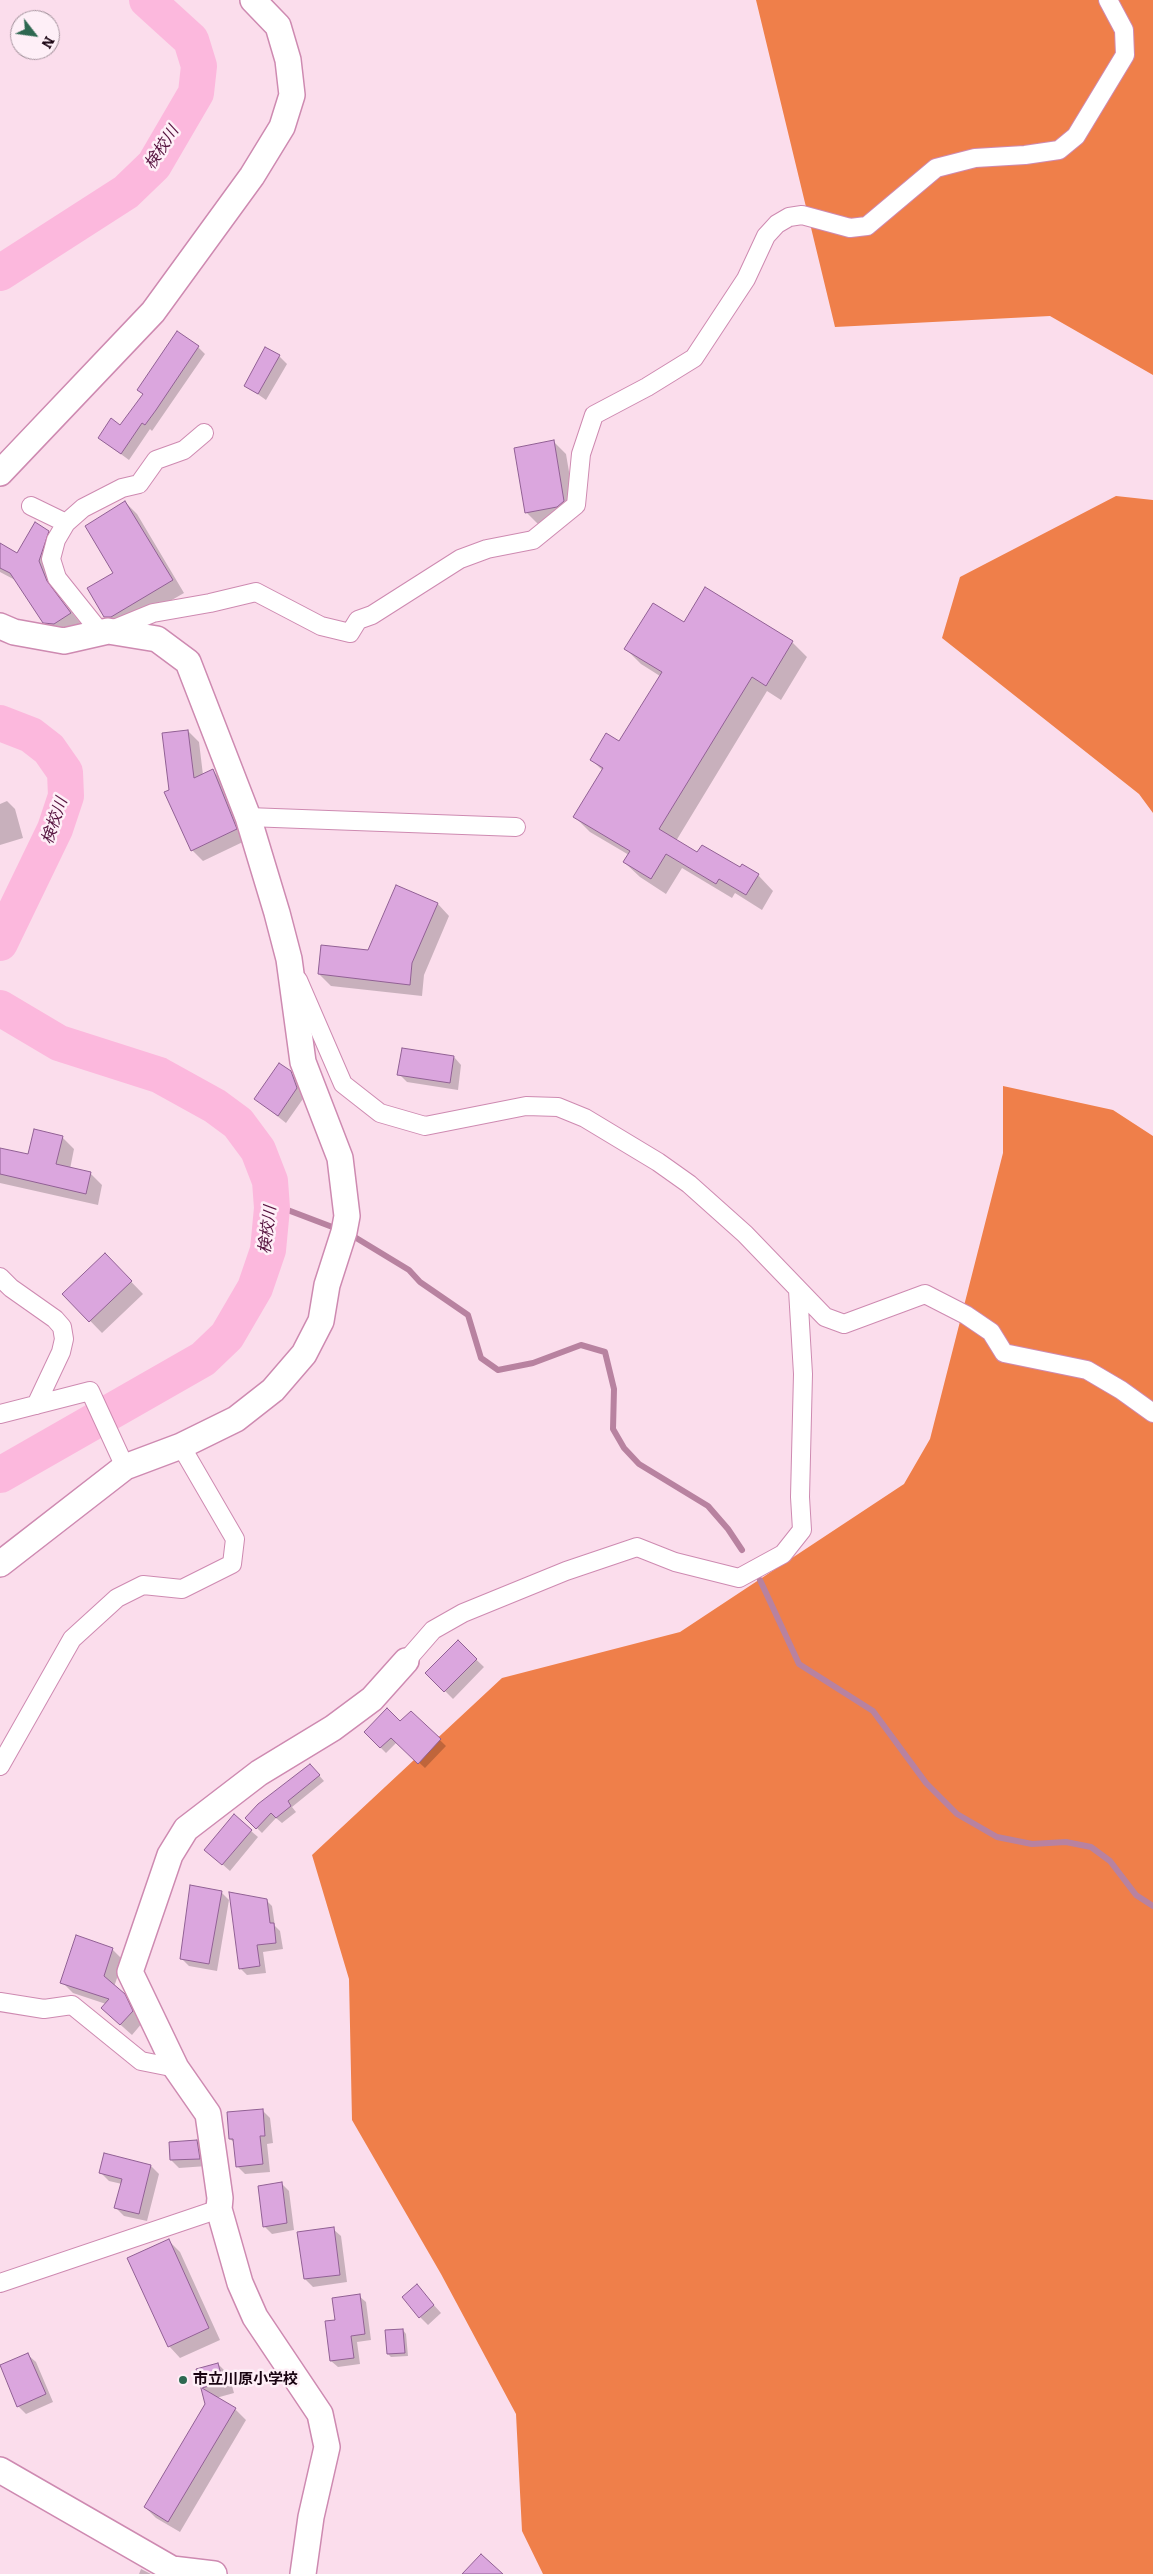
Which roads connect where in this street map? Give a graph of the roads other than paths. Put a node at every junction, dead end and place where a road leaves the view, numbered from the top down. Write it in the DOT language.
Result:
graph roads {
  1 [pos="253,0"];
  2 [pos="1108,0"];
  3 [pos="204,433"];
  4 [pos="0,473"];
  5 [pos="31,506"];
  6 [pos="66,523"];
  7 [pos="0,626"];
  8 [pos="105,632"];
  9 [pos="248,818"];
  10 [pos="516,828"];
  11 [pos="289,959"];
  12 [pos="0,1277"];
  13 [pos="798,1290"];
  14 [pos="36,1405"];
  15 [pos="1153,1413"];
  16 [pos="0,1414"];
  17 [pos="181,1446"];
  18 [pos="125,1466"];
  19 [pos="0,1564"];
  20 [pos="406,1661"];
  21 [pos="0,1766"];
  22 [pos="0,2002"];
  23 [pos="176,2068"];
  24 [pos="219,2209"];
  25 [pos="0,2283"];
  26 [pos="1,2472"];
  27 [pos="214,2574"];
  28 [pos="303,2574"];
  1 -- 4 [label="street"];
  2 -- 8 [label="street"];
  3 -- 6 [label="street"];
  5 -- 6 [label="street"];
  6 -- 8 [label="street"];
  7 -- 8 [label="street"];
  8 -- 9 [label="street"];
  9 -- 10 [label="street"];
  9 -- 11 [label="street"];
  11 -- 13 [label="street"];
  11 -- 17 [label="street"];
  12 -- 14 [label="street"];
  13 -- 15 [label="street"];
  13 -- 20 [label="street"];
  14 -- 16 [label="street"];
  14 -- 18 [label="street"];
  17 -- 18 [label="street"];
  17 -- 21 [label="street"];
  18 -- 19 [label="street"];
  20 -- 23 [label="street"];
  22 -- 23 [label="street"];
  23 -- 24 [label="street"];
  24 -- 25 [label="street"];
  24 -- 28 [label="street"];
  26 -- 27 [label="street"];
}
